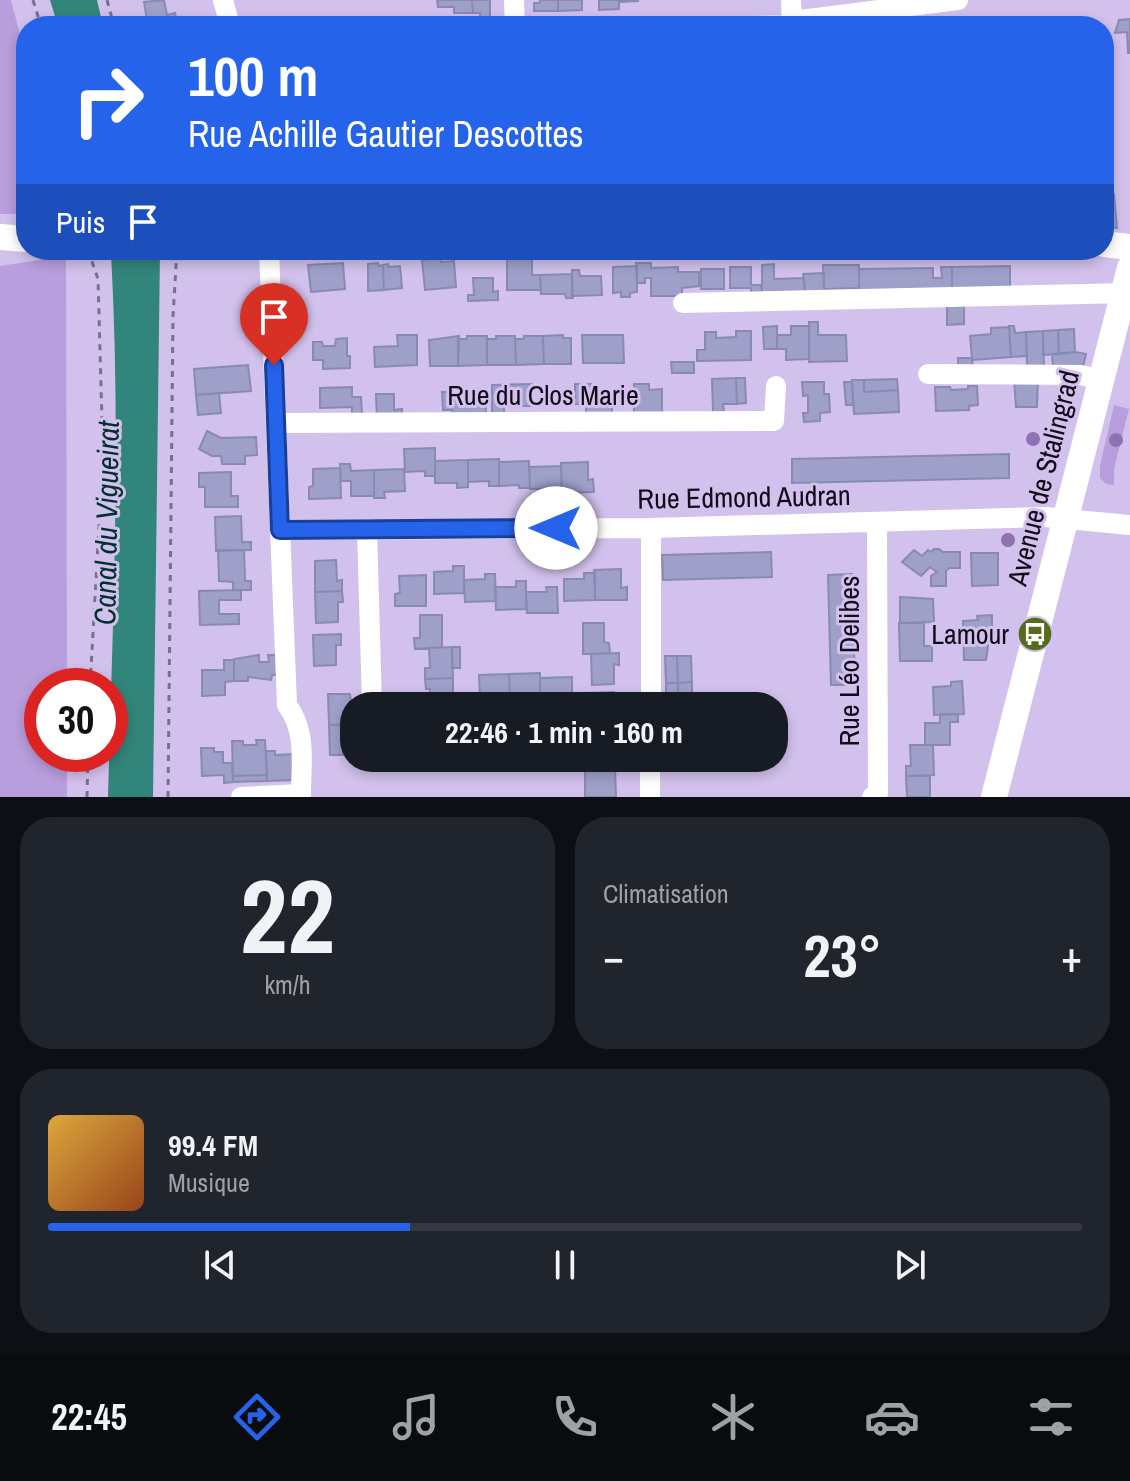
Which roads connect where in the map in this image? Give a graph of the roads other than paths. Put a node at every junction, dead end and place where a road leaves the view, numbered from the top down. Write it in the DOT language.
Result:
graph roads {
  1 [pos="958,0"];
  2 [pos="847,16"];
  3 [pos="269,260"];
  4 [pos="1130,268"];
  5 [pos="1127,294"];
  6 [pos="683,303"];
  7 [pos="928,374"];
  8 [pos="1101,380"];
  9 [pos="776,386"];
  10 [pos="276,423"];
  11 [pos="1065,517"];
  12 [pos="877,522"];
  13 [pos="1130,525"];
  14 [pos="651,528"];
  15 [pos="367,529"];
  16 [pos="280,530"];
  17 [pos="372,692"];
  18 [pos="651,692"];
  19 [pos="650,772"];
  20 [pos="241,797"];
  21 [pos="650,797"];
  22 [pos="872,797"];
  23 [pos="994,797"];
  1 -- 2 [label="street"];
  3 -- 10 [label="street"];
  4 -- 5 [label="main road, Avenue de Stalingrad"];
  5 -- 6 [label="street"];
  5 -- 8 [label="main road, Avenue de Stalingrad"];
  7 -- 8 [label="street"];
  8 -- 11 [label="main road, Avenue de Stalingrad"];
  9 -- 10 [label="street, Rue du Clos Marie"];
  10 -- 16 [label="street"];
  11 -- 12 [label="street, Rue Edmond Audran"];
  11 -- 13 [label="street, Rue Edmond Audran"];
  11 -- 23 [label="main road, Avenue de Stalingrad"];
  12 -- 14 [label="street, Rue Edmond Audran"];
  12 -- 22 [label="street, Rue Léo Delibes"];
  14 -- 15 [label="street, Rue Edmond Audran"];
  14 -- 18 [label="street"];
  15 -- 16 [label="street, Rue Edmond Audran"];
  15 -- 17 [label="street"];
  16 -- 20 [label="street"];
  19 -- 21 [label="street"];
}
